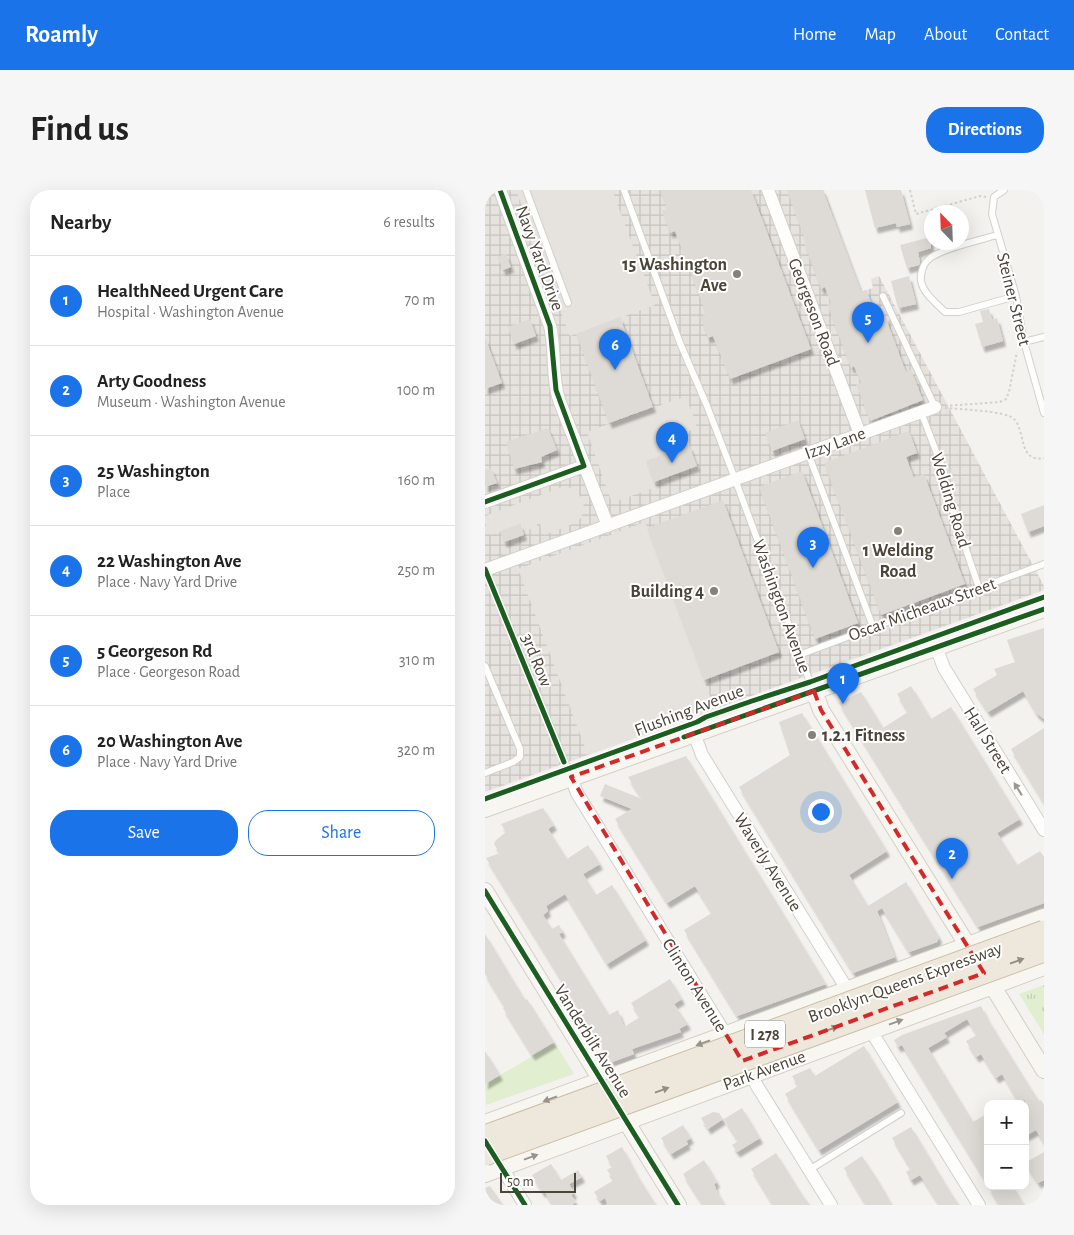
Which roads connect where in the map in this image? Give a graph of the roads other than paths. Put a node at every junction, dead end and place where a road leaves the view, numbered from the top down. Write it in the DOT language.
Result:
graph roads {
  1 [pos="500,190"];
  2 [pos="526,190"];
  3 [pos="624,190"];
  4 [pos="768,190"];
  5 [pos="1004,190"];
  6 [pos="997,235"];
  7 [pos="883,296"];
  8 [pos="1016,296"];
  9 [pos="568,303"];
  10 [pos="1044,337"];
  11 [pos="1025,342"];
  12 [pos="935,407"];
  13 [pos="921,412"];
  14 [pos="1044,413"];
  15 [pos="860,434"];
  16 [pos="807,453"];
  17 [pos="584,466"];
  18 [pos="735,480"];
  19 [pos="485,502"];
  20 [pos="608,526"];
  21 [pos="1044,564"];
  22 [pos="485,570"];
  23 [pos="979,588"];
  24 [pos="1044,609"];
  25 [pos="873,627"];
  26 [pos="935,647"];
  27 [pos="799,655"];
  28 [pos="485,666"];
  29 [pos="812,686"];
  30 [pos="694,733"];
  31 [pos="564,762"];
  32 [pos="485,773"];
  33 [pos="571,777"];
  34 [pos="485,809"];
  35 [pos="1044,830"];
  36 [pos="485,891"];
  37 [pos="1044,917"];
  38 [pos="1044,931"];
  39 [pos="967,945"];
  40 [pos="1044,951"];
  41 [pos="1044,967"];
  42 [pos="992,986"];
  43 [pos="847,990"];
  44 [pos="871,1031"];
  45 [pos="725,1034"];
  46 [pos="1044,1070"];
  47 [pos="750,1075"];
  48 [pos="601,1080"];
  49 [pos="901,1113"];
  50 [pos="626,1122"];
  51 [pos="485,1123"];
  52 [pos="488,1149"];
  53 [pos="809,1170"];
  54 [pos="485,1174"];
  55 [pos="525,1205"];
  56 [pos="678,1205"];
  57 [pos="831,1205"];
  58 [pos="979,1205"];
  1 -- 17 [label="street, Navy Yard Drive"];
  2 -- 9 [label="lane"];
  3 -- 18 [label="lane, Washington Avenue"];
  4 -- 15 [label="street, Georgeson Road"];
  5 -- 6 [label="lane, Steiner Street"];
  6 -- 8 [label="lane, Steiner Street"];
  6 -- 8 [label="lane"];
  7 -- 12 [label="lane"];
  8 -- 11 [label="lane, Steiner Street"];
  10 -- 11 [label="lane"];
  11 -- 14 [label="lane, Steiner Street"];
  12 -- 13 [label="street, Izzy Lane"];
  13 -- 15 [label="street, Izzy Lane"];
  13 -- 23 [label="lane, Welding Road"];
  15 -- 16 [label="street, Izzy Lane"];
  16 -- 18 [label="street, Izzy Lane"];
  16 -- 25 [label="lane"];
  17 -- 19 [label="street"];
  17 -- 20 [label="street, Navy Yard Drive"];
  18 -- 20 [label="street"];
  18 -- 27 [label="lane, Washington Avenue"];
  20 -- 22 [label="street"];
  21 -- 23 [label="lane, Oscar Micheaux Street"];
  22 -- 31 [label="lane, 3rd Row"];
  23 -- 25 [label="lane, Oscar Micheaux Street"];
  24 -- 26 [label="main road, Flushing Avenue"];
  25 -- 27 [label="lane, Oscar Micheaux Street"];
  26 -- 29 [label="main road, Flushing Avenue"];
  35 -- 26 [label="street, Hall Street, one-way"];
  27 -- 29 [label="lane, Washington Avenue"];
  28 -- 32 [label="lane"];
  29 -- 30 [label="main road, Flushing Avenue"];
  29 -- 39 [label="main road, Washington Avenue"];
  30 -- 33 [label="main road, Flushing Avenue"];
  30 -- 43 [label="street, Waverly Avenue"];
  31 -- 33 [label="lane, Clinton Avenue"];
  33 -- 34 [label="main road, Flushing Avenue"];
  33 -- 45 [label="street, Clinton Avenue"];
  36 -- 48 [label="main road, Vanderbilt Avenue"];
  37 -- 39 [label="main road"];
  38 -- 52 [label="highway, Brooklyn-Queens Expressway / I 278, bridge"];
  39 -- 42 [label="main road, Washington Avenue"];
  39 -- 43 [label="main road"];
  52 -- 40 [label="highway, Brooklyn-Queens Expressway / I 278, one-way, bridge"];
  41 -- 42 [label="main road, Park Avenue"];
  44 -- 42 [label="main road, Park Avenue, one-way"];
  42 -- 46 [label="main road, Washington Avenue"];
  43 -- 45 [label="main road"];
  44 -- 47 [label="main road, Park Avenue"];
  44 -- 58 [label="street"];
  45 -- 47 [label="street, Clinton Avenue"];
  45 -- 48 [label="main road, one-way"];
  47 -- 50 [label="main road, Park Avenue"];
  47 -- 53 [label="street, Clinton Avenue"];
  48 -- 50 [label="main road, Vanderbilt Avenue"];
  48 -- 51 [label="main road, one-way"];
  49 -- 53 [label="lane"];
  52 -- 50 [label="main road, Park Avenue, one-way"];
  50 -- 56 [label="main road, Vanderbilt Avenue"];
  52 -- 54 [label="main road, Park Avenue"];
  52 -- 55 [label="street"];
  53 -- 57 [label="street, Clinton Avenue"];
}
